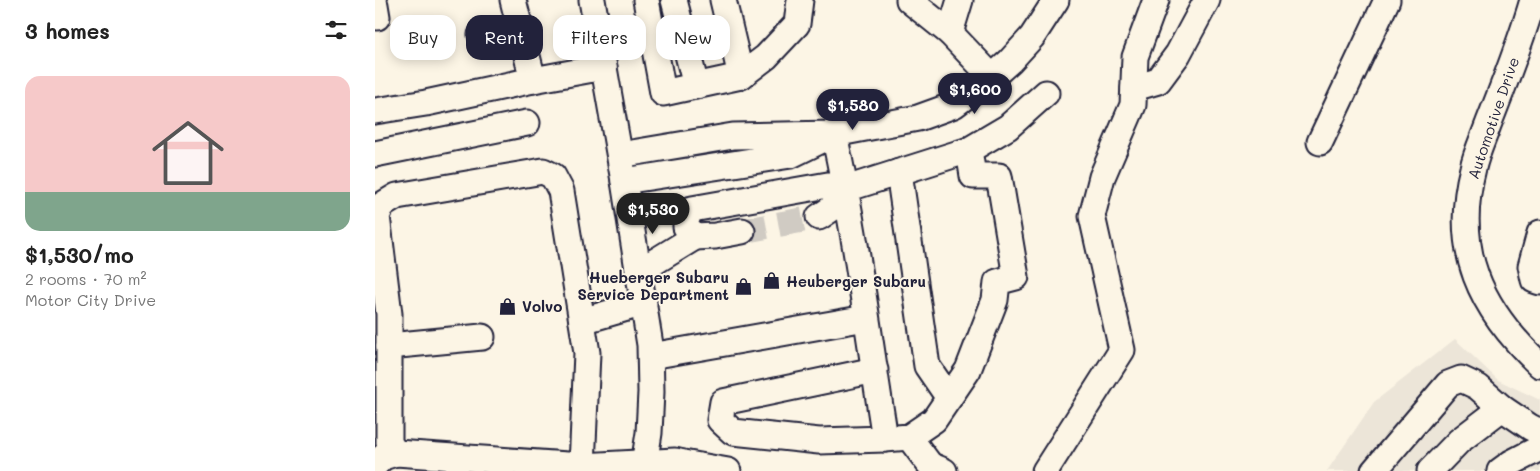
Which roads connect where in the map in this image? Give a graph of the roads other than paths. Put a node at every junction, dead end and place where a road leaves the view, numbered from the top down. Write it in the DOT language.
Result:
graph roads {
  1 [pos="513,0"];
  2 [pos="592,0"];
  3 [pos="659,0"];
  4 [pos="723,0"];
  5 [pos="800,0"];
  6 [pos="909,0"];
  7 [pos="960,0"];
  8 [pos="1056,0"];
  9 [pos="1156,0"];
  10 [pos="1207,0"];
  11 [pos="1387,0"];
  12 [pos="1533,0"];
  13 [pos="516,15"];
  14 [pos="950,33"];
  15 [pos="528,60"];
  16 [pos="604,67"];
  17 [pos="741,76"];
  18 [pos="992,77"];
  19 [pos="533,80"];
  20 [pos="695,86"];
  21 [pos="1134,88"];
  22 [pos="1046,94"];
  23 [pos="426,103"];
  24 [pos="375,111"];
  25 [pos="527,123"];
  26 [pos="833,134"];
  27 [pos="434,142"];
  28 [pos="1320,142"];
  29 [pos="969,150"];
  30 [pos="375,154"];
  31 [pos="620,155"];
  32 [pos="899,172"];
  33 [pos="624,181"];
  34 [pos="846,189"];
  35 [pos="819,217"];
  36 [pos="742,231"];
  37 [pos="1540,234"];
  38 [pos="695,237"];
  39 [pos="638,272"];
  40 [pos="1540,282"];
  41 [pos="644,304"];
  42 [pos="866,318"];
  43 [pos="582,320"];
  44 [pos="482,337"];
  45 [pos="389,346"];
  46 [pos="651,356"];
  47 [pos="1540,365"];
  48 [pos="875,370"];
  49 [pos="949,398"];
  50 [pos="1502,408"];
  51 [pos="1540,432"];
  52 [pos="897,438"];
  53 [pos="1540,448"];
  54 [pos="396,453"];
  55 [pos="452,464"];
  56 [pos="375,465"];
  57 [pos="582,466"];
  58 [pos="644,467"];
  59 [pos="687,467"];
  60 [pos="934,469"];
  61 [pos="728,471"];
  62 [pos="1045,471"];
  63 [pos="1374,471"];
  64 [pos="1430,471"];
  65 [pos="1500,471"];
  1 -- 13 [label="street"];
  2 -- 16 [label="street"];
  3 -- 20 [label="street"];
  3 -- 20 [label="street"];
  4 -- 17 [label="street"];
  5 -- 17 [label="street"];
  6 -- 14 [label="street"];
  7 -- 14 [label="street"];
  8 -- 18 [label="street"];
  9 -- 21 [label="street"];
  10 -- 21 [label="street"];
  11 -- 28 [label="street"];
  12 -- 47 [label="street, Automotive Drive"];
  14 -- 18 [label="street"];
  15 -- 19 [label="street"];
  16 -- 19 [label="street"];
  16 -- 31 [label="street"];
  17 -- 20 [label="street"];
  18 -- 26 [label="street"];
  19 -- 23 [label="street"];
  21 -- 62 [label="street"];
  22 -- 29 [label="street"];
  23 -- 24 [label="street"];
  23 -- 27 [label="street"];
  25 -- 27 [label="street"];
  26 -- 31 [label="street"];
  26 -- 33 [label="street"];
  26 -- 34 [label="street"];
  27 -- 30 [label="street"];
  29 -- 32 [label="street"];
  29 -- 49 [label="street"];
  31 -- 33 [label="street"];
  32 -- 34 [label="street"];
  32 -- 49 [label="street"];
  33 -- 39 [label="street"];
  34 -- 35 [label="street"];
  34 -- 38 [label="street"];
  34 -- 42 [label="street"];
  36 -- 38 [label="street"];
  37 -- 40 [label="street"];
  38 -- 39 [label="street"];
  39 -- 41 [label="street"];
  41 -- 43 [label="street"];
  41 -- 46 [label="street"];
  42 -- 46 [label="street"];
  42 -- 48 [label="street"];
  43 -- 45 [label="street"];
  43 -- 57 [label="street"];
  44 -- 45 [label="street"];
  45 -- 54 [label="street"];
  46 -- 58 [label="street"];
  48 -- 52 [label="street"];
  48 -- 52 [label="street"];
  49 -- 52 [label="street"];
  50 -- 51 [label="street"];
  50 -- 63 [label="street"];
  50 -- 64 [label="street"];
  52 -- 60 [label="street"];
  53 -- 65 [label="street"];
  54 -- 55 [label="street"];
  54 -- 56 [label="street"];
  55 -- 57 [label="street"];
  57 -- 58 [label="street"];
  58 -- 59 [label="street"];
  59 -- 61 [label="street"];
}
